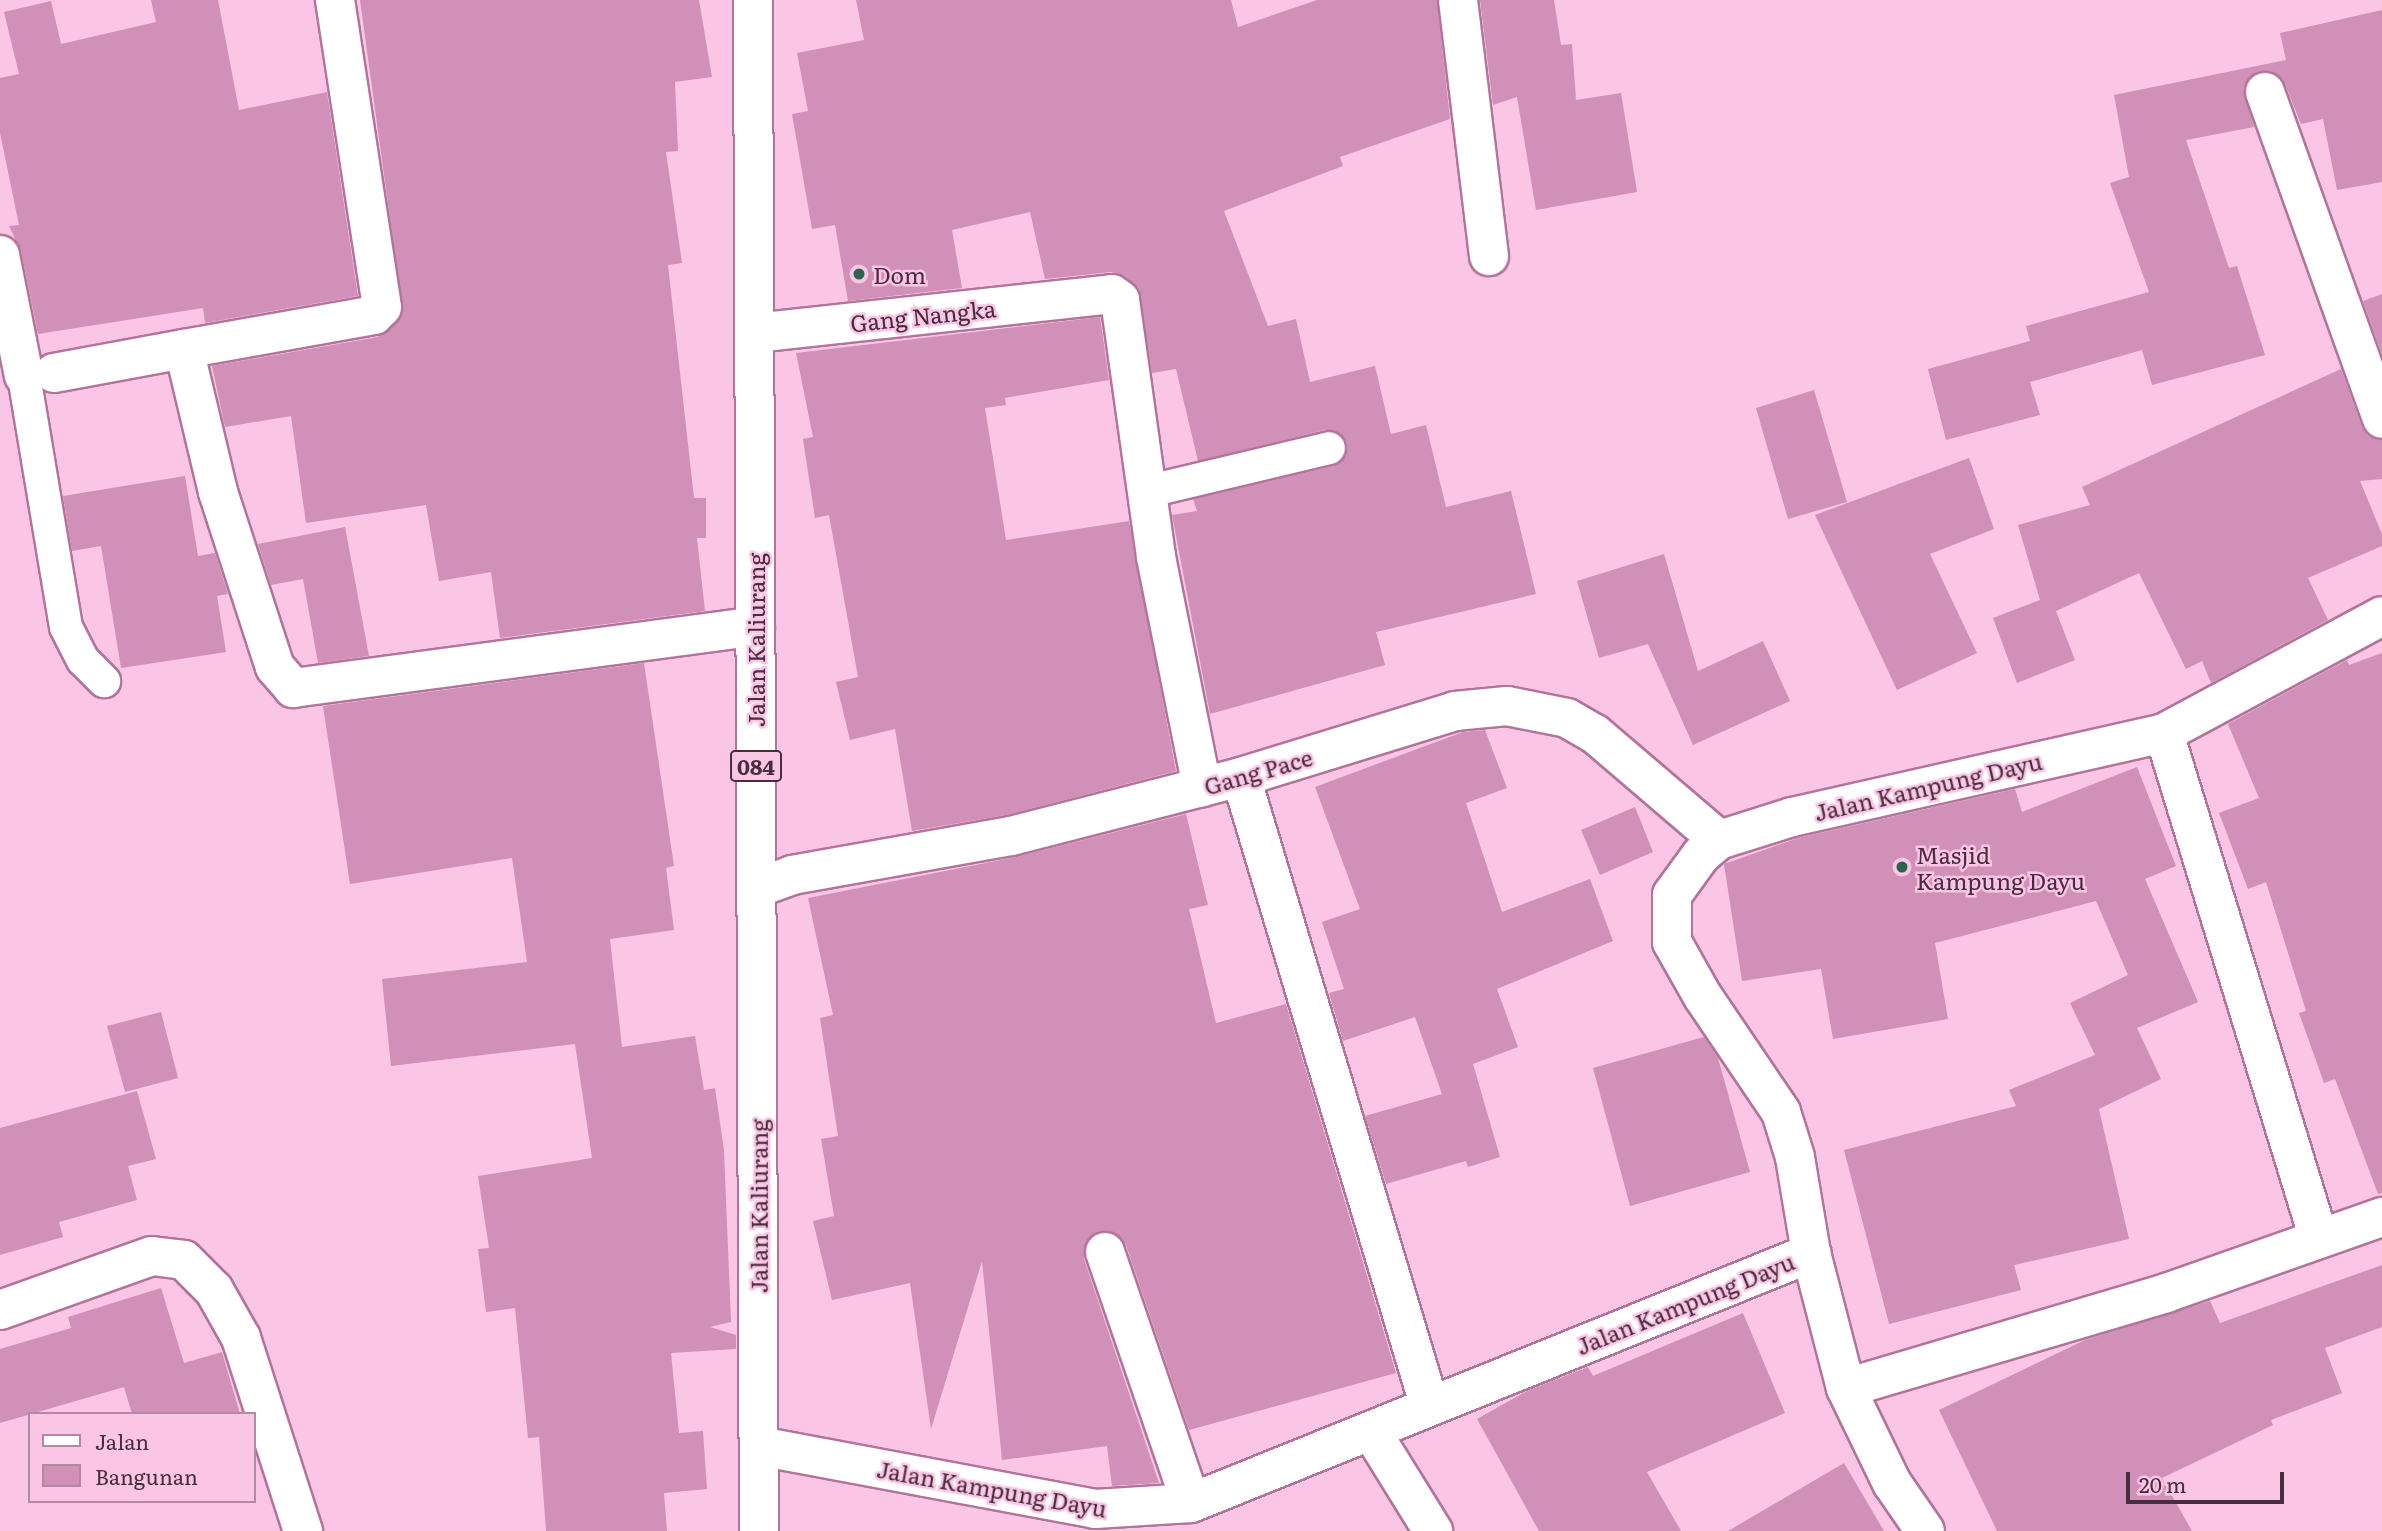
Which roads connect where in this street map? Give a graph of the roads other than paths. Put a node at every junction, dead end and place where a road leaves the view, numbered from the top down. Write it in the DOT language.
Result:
graph roads {
  1 [pos="335,0"];
  2 [pos="753,0"];
  3 [pos="1458,0"];
  4 [pos="2265,92"];
  5 [pos="0,255"];
  6 [pos="1489,256"];
  7 [pos="755,332"];
  8 [pos="184,349"];
  9 [pos="39,375"];
  10 [pos="2382,419"];
  11 [pos="1329,449"];
  12 [pos="1145,492"];
  13 [pos="2382,616"];
  14 [pos="755,626"];
  15 [pos="104,681"];
  16 [pos="2164,733"];
  17 [pos="1241,777"];
  18 [pos="1202,787"];
  19 [pos="1719,840"];
  20 [pos="757,888"];
  21 [pos="2382,1217"];
  22 [pos="2319,1239"];
  23 [pos="1104,1252"];
  24 [pos="1811,1253"];
  25 [pos="0,1310"];
  26 [pos="1846,1388"];
  27 [pos="1429,1404"];
  28 [pos="1371,1431"];
  29 [pos="759,1446"];
  30 [pos="1191,1503"];
  31 [pos="303,1531"];
  32 [pos="759,1531"];
  33 [pos="1433,1531"];
  34 [pos="1925,1531"];
  1 -- 8 [label="street"];
  2 -- 7 [label="street, Jalan Kaliurang / 084"];
  3 -- 6 [label="street"];
  4 -- 10 [label="street"];
  5 -- 9 [label="street"];
  7 -- 12 [label="street, Gang Nangka"];
  7 -- 14 [label="street, Jalan Kaliurang / 084"];
  8 -- 9 [label="street"];
  8 -- 14 [label="street"];
  9 -- 15 [label="lane"];
  11 -- 12 [label="lane"];
  12 -- 18 [label="street"];
  13 -- 16 [label="street, Jalan Kampung Dayu"];
  14 -- 20 [label="street, Jalan Kaliurang / 084"];
  16 -- 19 [label="street, Jalan Kampung Dayu"];
  16 -- 22 [label="street"];
  17 -- 18 [label="street, Gang Pace"];
  17 -- 19 [label="street, Gang Pace"];
  17 -- 27 [label="street"];
  18 -- 20 [label="street, Gang Pace"];
  19 -- 24 [label="street, Jalan Kampung Dayu"];
  20 -- 29 [label="street, Jalan Kaliurang / 084"];
  21 -- 22 [label="street"];
  22 -- 26 [label="street"];
  23 -- 30 [label="street"];
  24 -- 26 [label="street"];
  24 -- 27 [label="street, Jalan Kampung Dayu"];
  25 -- 31 [label="street"];
  26 -- 34 [label="street"];
  27 -- 28 [label="street, Jalan Kampung Dayu"];
  28 -- 30 [label="street, Jalan Kampung Dayu"];
  28 -- 33 [label="street"];
  29 -- 30 [label="street, Jalan Kampung Dayu"];
  29 -- 32 [label="street, Jalan Kaliurang / 084"];
}
